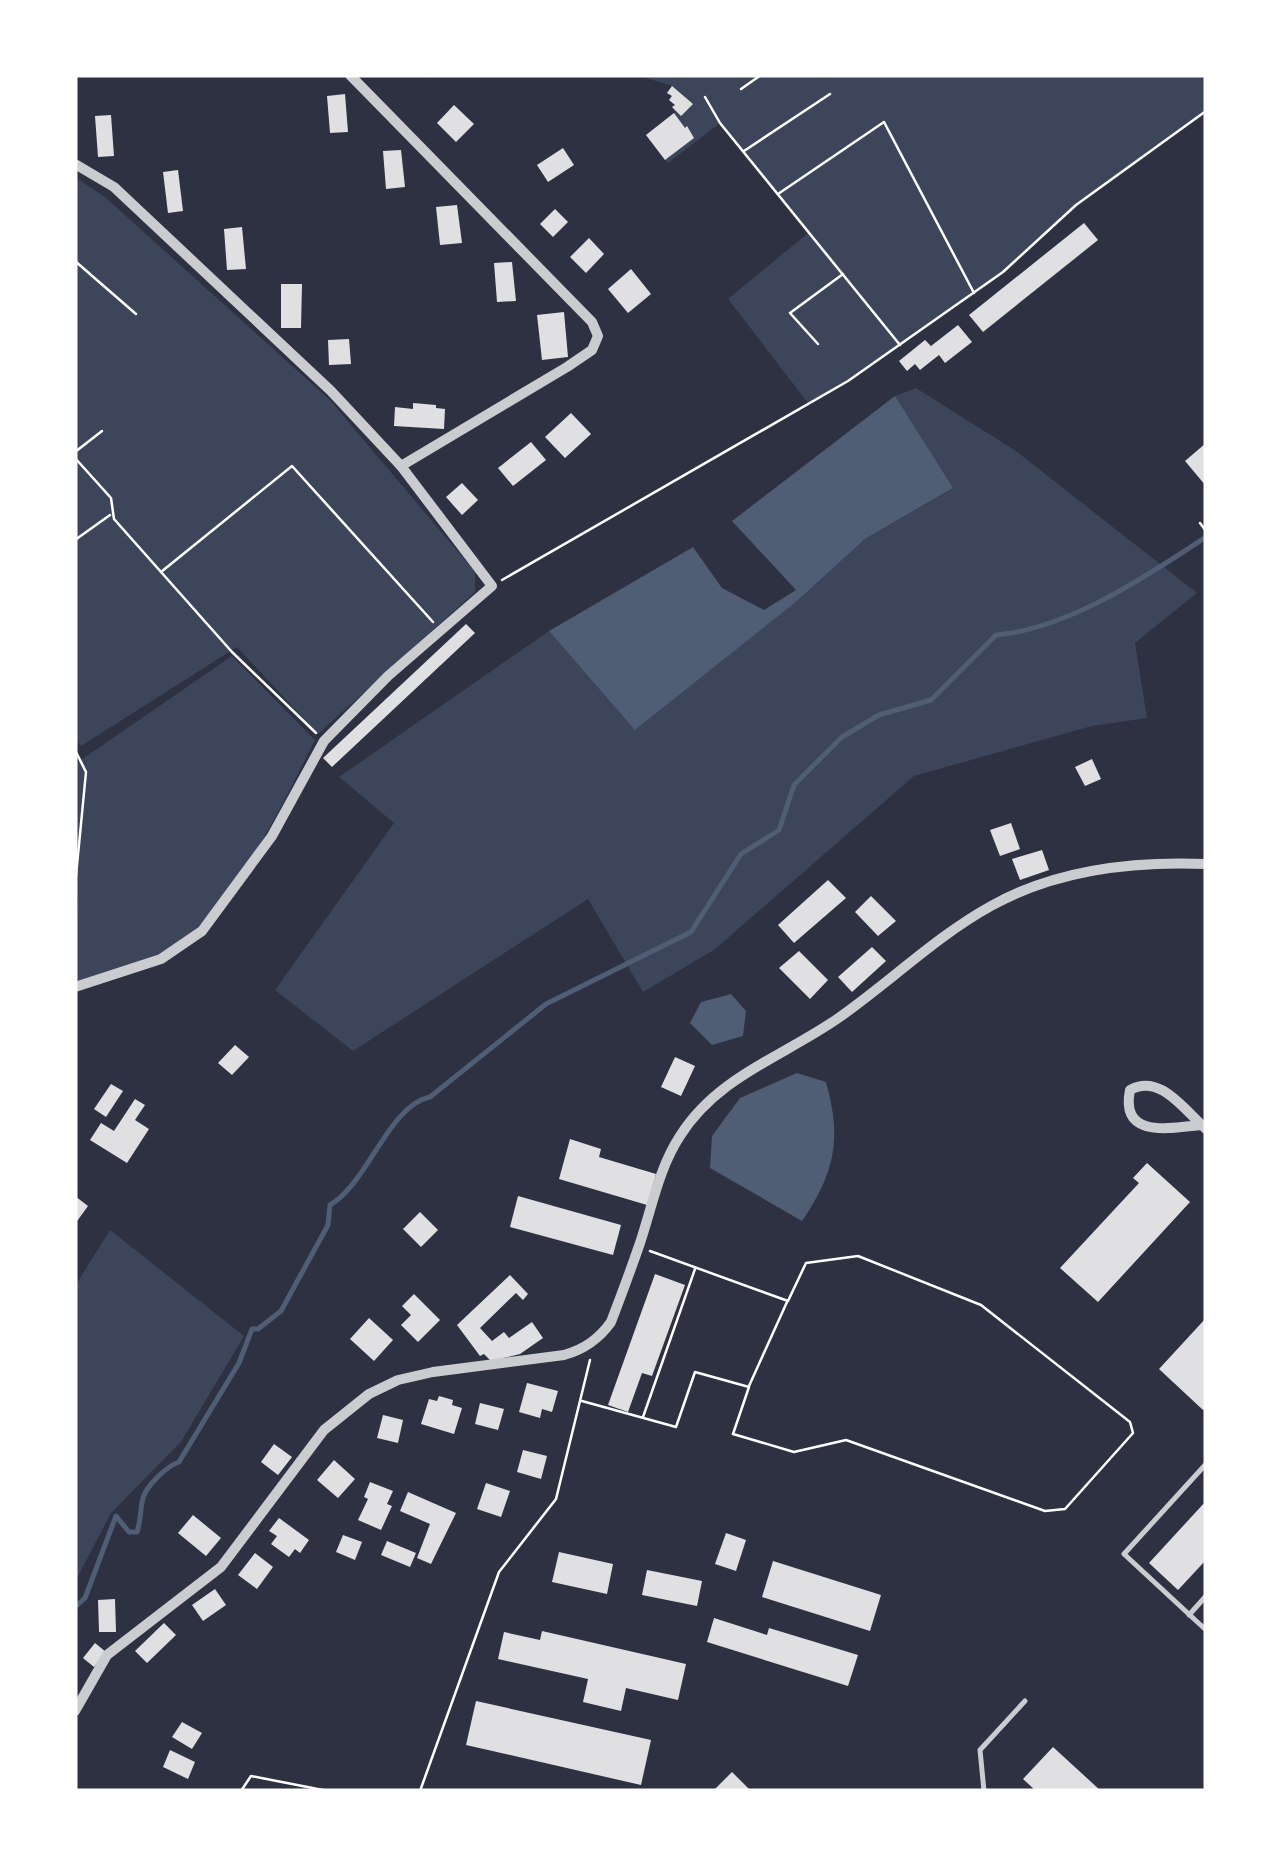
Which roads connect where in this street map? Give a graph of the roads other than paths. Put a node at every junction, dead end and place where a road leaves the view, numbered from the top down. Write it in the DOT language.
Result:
graph roads {
  1 [pos="350,75"];
  2 [pos="75,164"];
  3 [pos="402,466"];
  4 [pos="1206,864"];
  5 [pos="75,987"];
  6 [pos="1204,1127"];
  7 [pos="1206,1464"];
  8 [pos="1206,1596"];
  9 [pos="1189,1614"];
  10 [pos="1206,1630"];
  11 [pos="1025,1702"];
  12 [pos="75,1711"];
  13 [pos="984,1791"];
  1 -- 3 [label="street"];
  2 -- 3 [label="street"];
  3 -- 5 [label="street"];
  4 -- 12 [label="street"];
  6 -- 6 [label="street"];
  7 -- 9 [label="lane"];
  8 -- 9 [label="lane"];
  9 -- 10 [label="lane"];
  11 -- 13 [label="lane"];
}
